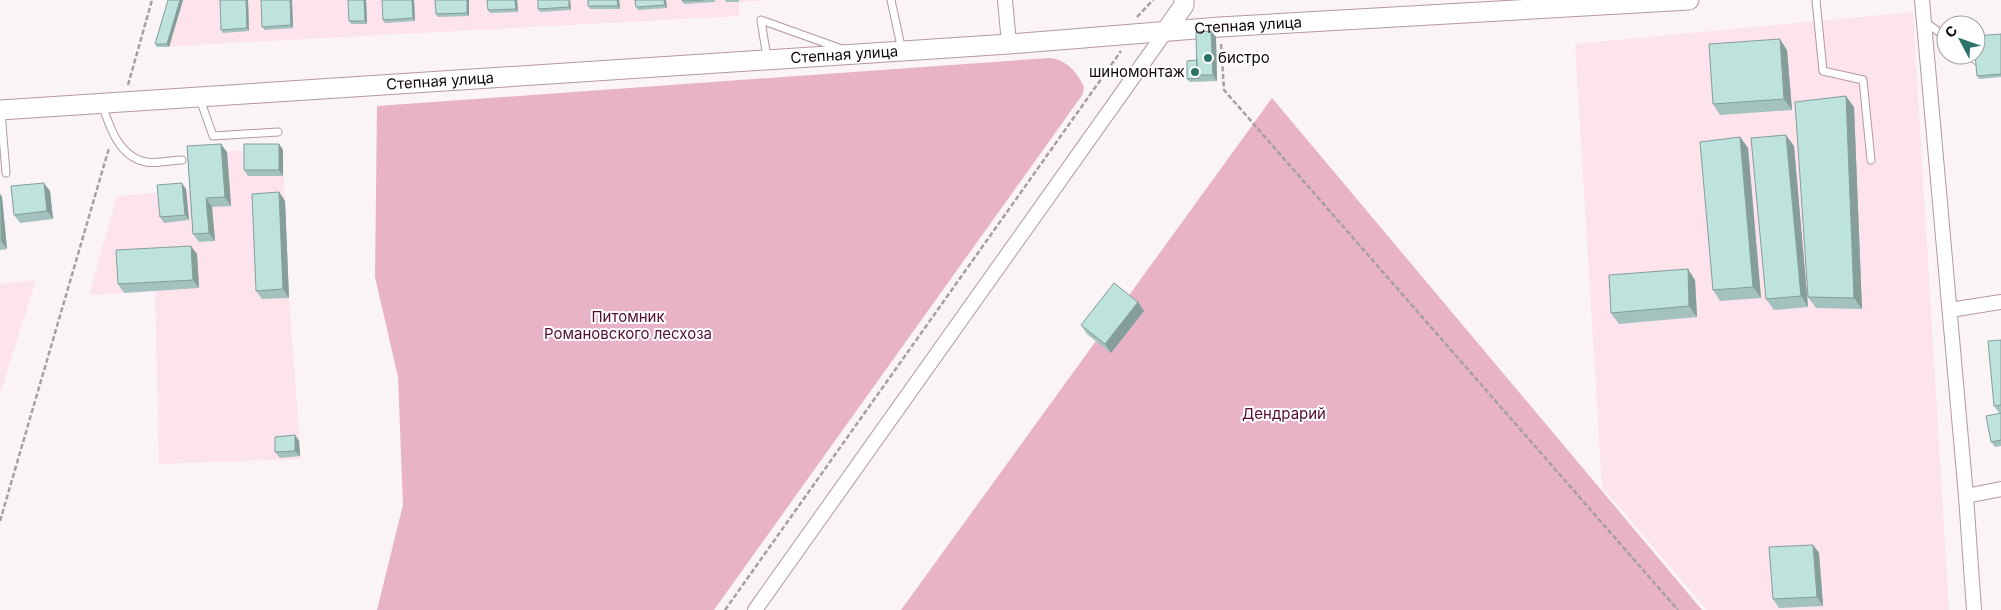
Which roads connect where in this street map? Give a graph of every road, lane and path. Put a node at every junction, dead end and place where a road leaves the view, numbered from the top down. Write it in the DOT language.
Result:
graph roads {
  1 [pos="152,0"];
  2 [pos="891,0"];
  3 [pos="1005,0"];
  4 [pos="1153,0"];
  5 [pos="1184,0"];
  6 [pos="1689,0"];
  7 [pos="1816,0"];
  8 [pos="1922,0"];
  9 [pos="1562,4"];
  10 [pos="1923,20"];
  11 [pos="1220,27"];
  12 [pos="1936,30"];
  13 [pos="1166,31"];
  14 [pos="1127,34"];
  15 [pos="1009,44"];
  16 [pos="902,51"];
  17 [pos="856,54"];
  18 [pos="767,58"];
  19 [pos="2001,59"];
  20 [pos="1986,60"];
  21 [pos="199,95"];
  22 [pos="124,100"];
  23 [pos="102,102"];
  24 [pos="0,110"];
  25 [pos="278,132"];
  26 [pos="113,134"];
  27 [pos="182,160"];
  28 [pos="1871,160"];
  29 [pos="6,173"];
  30 [pos="2001,302"];
  31 [pos="1950,310"];
  32 [pos="2001,489"];
  33 [pos="1966,496"];
  34 [pos="0,521"];
  35 [pos="725,610"];
  36 [pos="755,610"];
  37 [pos="1678,610"];
  38 [pos="1974,610"];
  1 -- 22 [label="path"];
  2 -- 16 [label="lane"];
  3 -- 15 [label="street"];
  4 -- 14 [label="path"];
  5 -- 13 [label="main road"];
  6 -- 9 [label="main road, Степная улица"];
  7 -- 28 [label="lane"];
  8 -- 10 [label="street"];
  9 -- 11 [label="main road, Степная улица"];
  10 -- 12 [label="lane"];
  10 -- 31 [label="street"];
  11 -- 13 [label="main road, Степная улица"];
  11 -- 37 [label="path"];
  13 -- 14 [label="main road, Степная улица"];
  13 -- 36 [label="street"];
  14 -- 15 [label="main road, Степная улица"];
  14 -- 35 [label="path"];
  15 -- 16 [label="main road, Степная улица"];
  16 -- 17 [label="main road, Степная улица"];
  17 -- 18 [label="main road, Степная улица"];
  17 -- 18 [label="lane"];
  18 -- 21 [label="main road, Степная улица"];
  19 -- 20 [label="lane"];
  21 -- 22 [label="main road, Степная улица"];
  21 -- 25 [label="lane"];
  22 -- 23 [label="main road, Степная улица"];
  23 -- 24 [label="main road, Степная улица"];
  23 -- 26 [label="lane"];
  24 -- 29 [label="lane"];
  26 -- 27 [label="lane"];
  26 -- 34 [label="path"];
  30 -- 31 [label="street"];
  31 -- 33 [label="street"];
  32 -- 33 [label="street"];
  33 -- 38 [label="street"];
}
